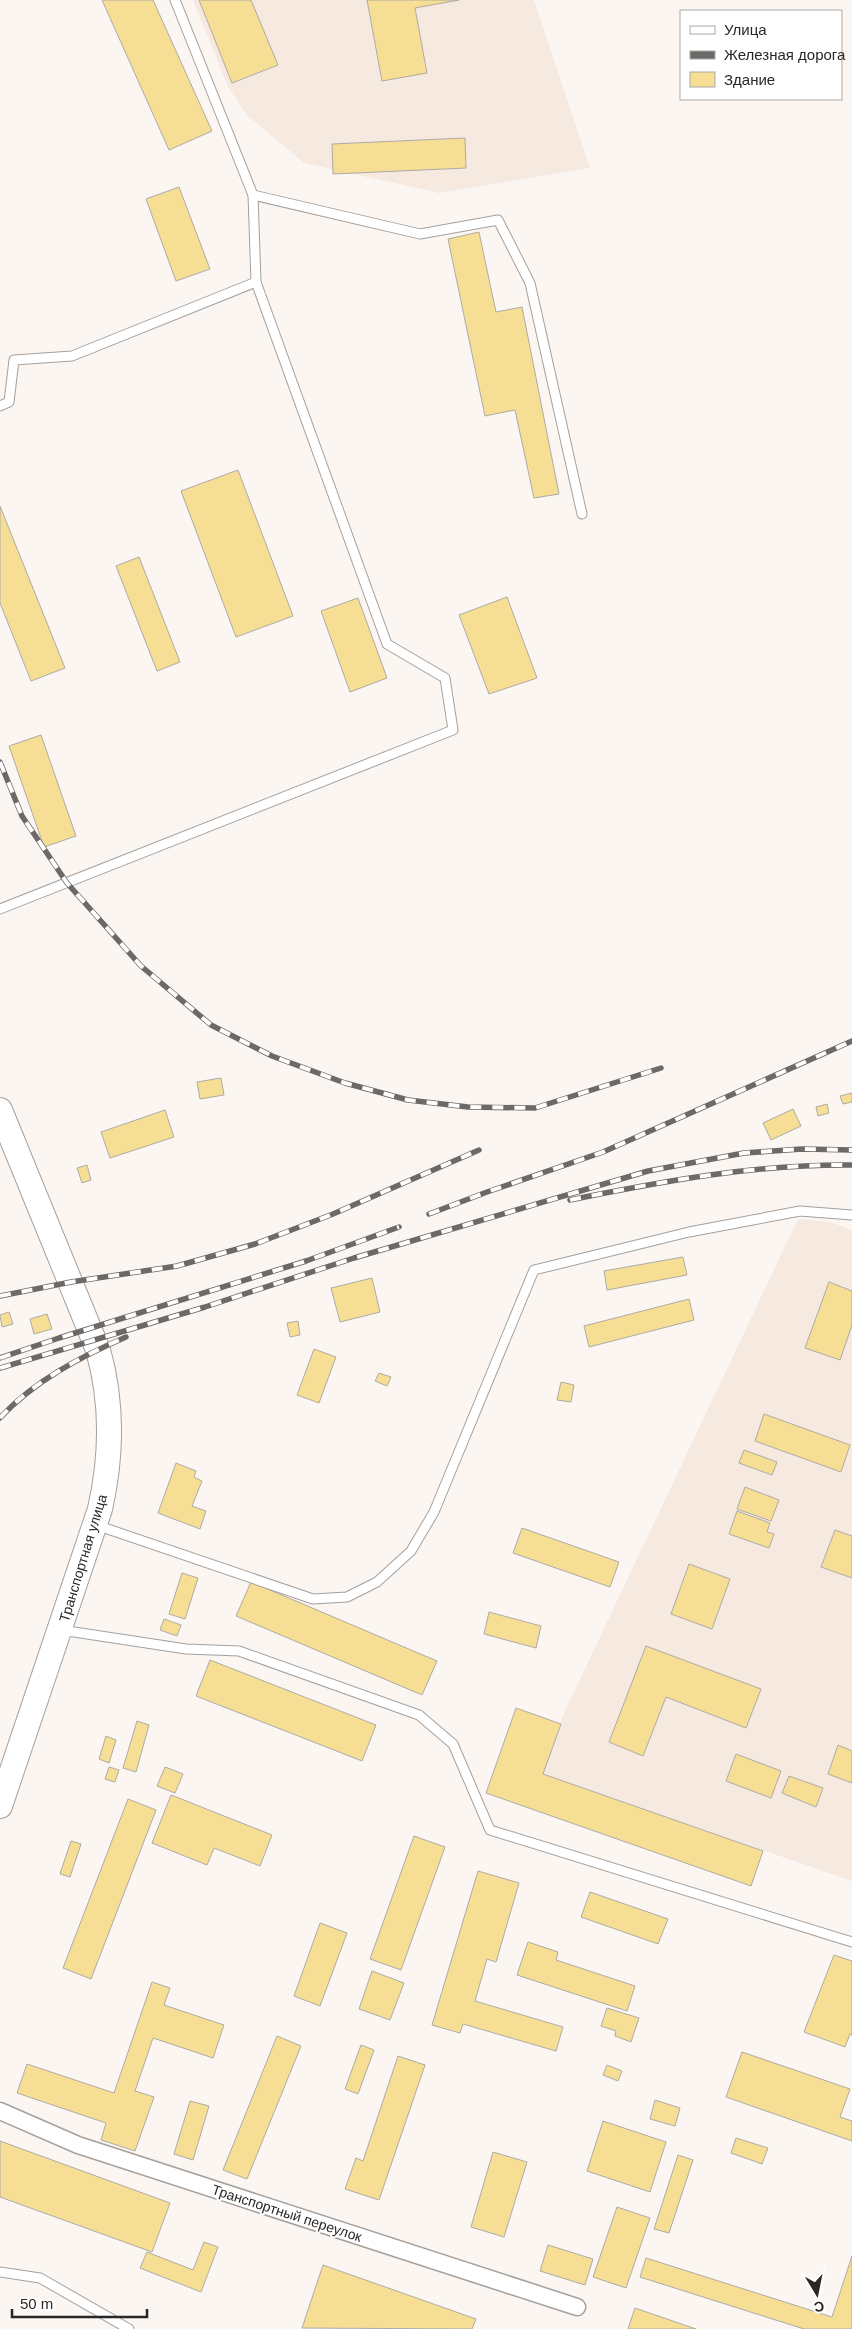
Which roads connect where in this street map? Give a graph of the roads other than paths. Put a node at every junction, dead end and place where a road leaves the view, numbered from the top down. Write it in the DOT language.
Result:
graph roads {
  1 [pos="175,0"];
  2 [pos="253,195"];
  3 [pos="256,282"];
  4 [pos="0,406"];
  5 [pos="582,514"];
  6 [pos="0,909"];
  7 [pos="0,1110"];
  8 [pos="852,1215"];
  9 [pos="95,1525"];
  10 [pos="61,1630"];
  11 [pos="0,1806"];
  12 [pos="852,1942"];
  13 [pos="0,2111"];
  14 [pos="0,2272"];
  15 [pos="577,2306"];
  16 [pos="129,2329"];
  1 -- 2 [label="lane"];
  2 -- 3 [label="lane"];
  2 -- 5 [label="lane"];
  3 -- 4 [label="lane"];
  3 -- 6 [label="lane"];
  7 -- 9 [label="street, Транспортная улица"];
  8 -- 9 [label="lane"];
  9 -- 10 [label="street, Транспортная улица"];
  10 -- 11 [label="street, Транспортная улица"];
  10 -- 12 [label="lane"];
  13 -- 15 [label="street, Транспортный переулок"];
  14 -- 16 [label="lane"];
}
